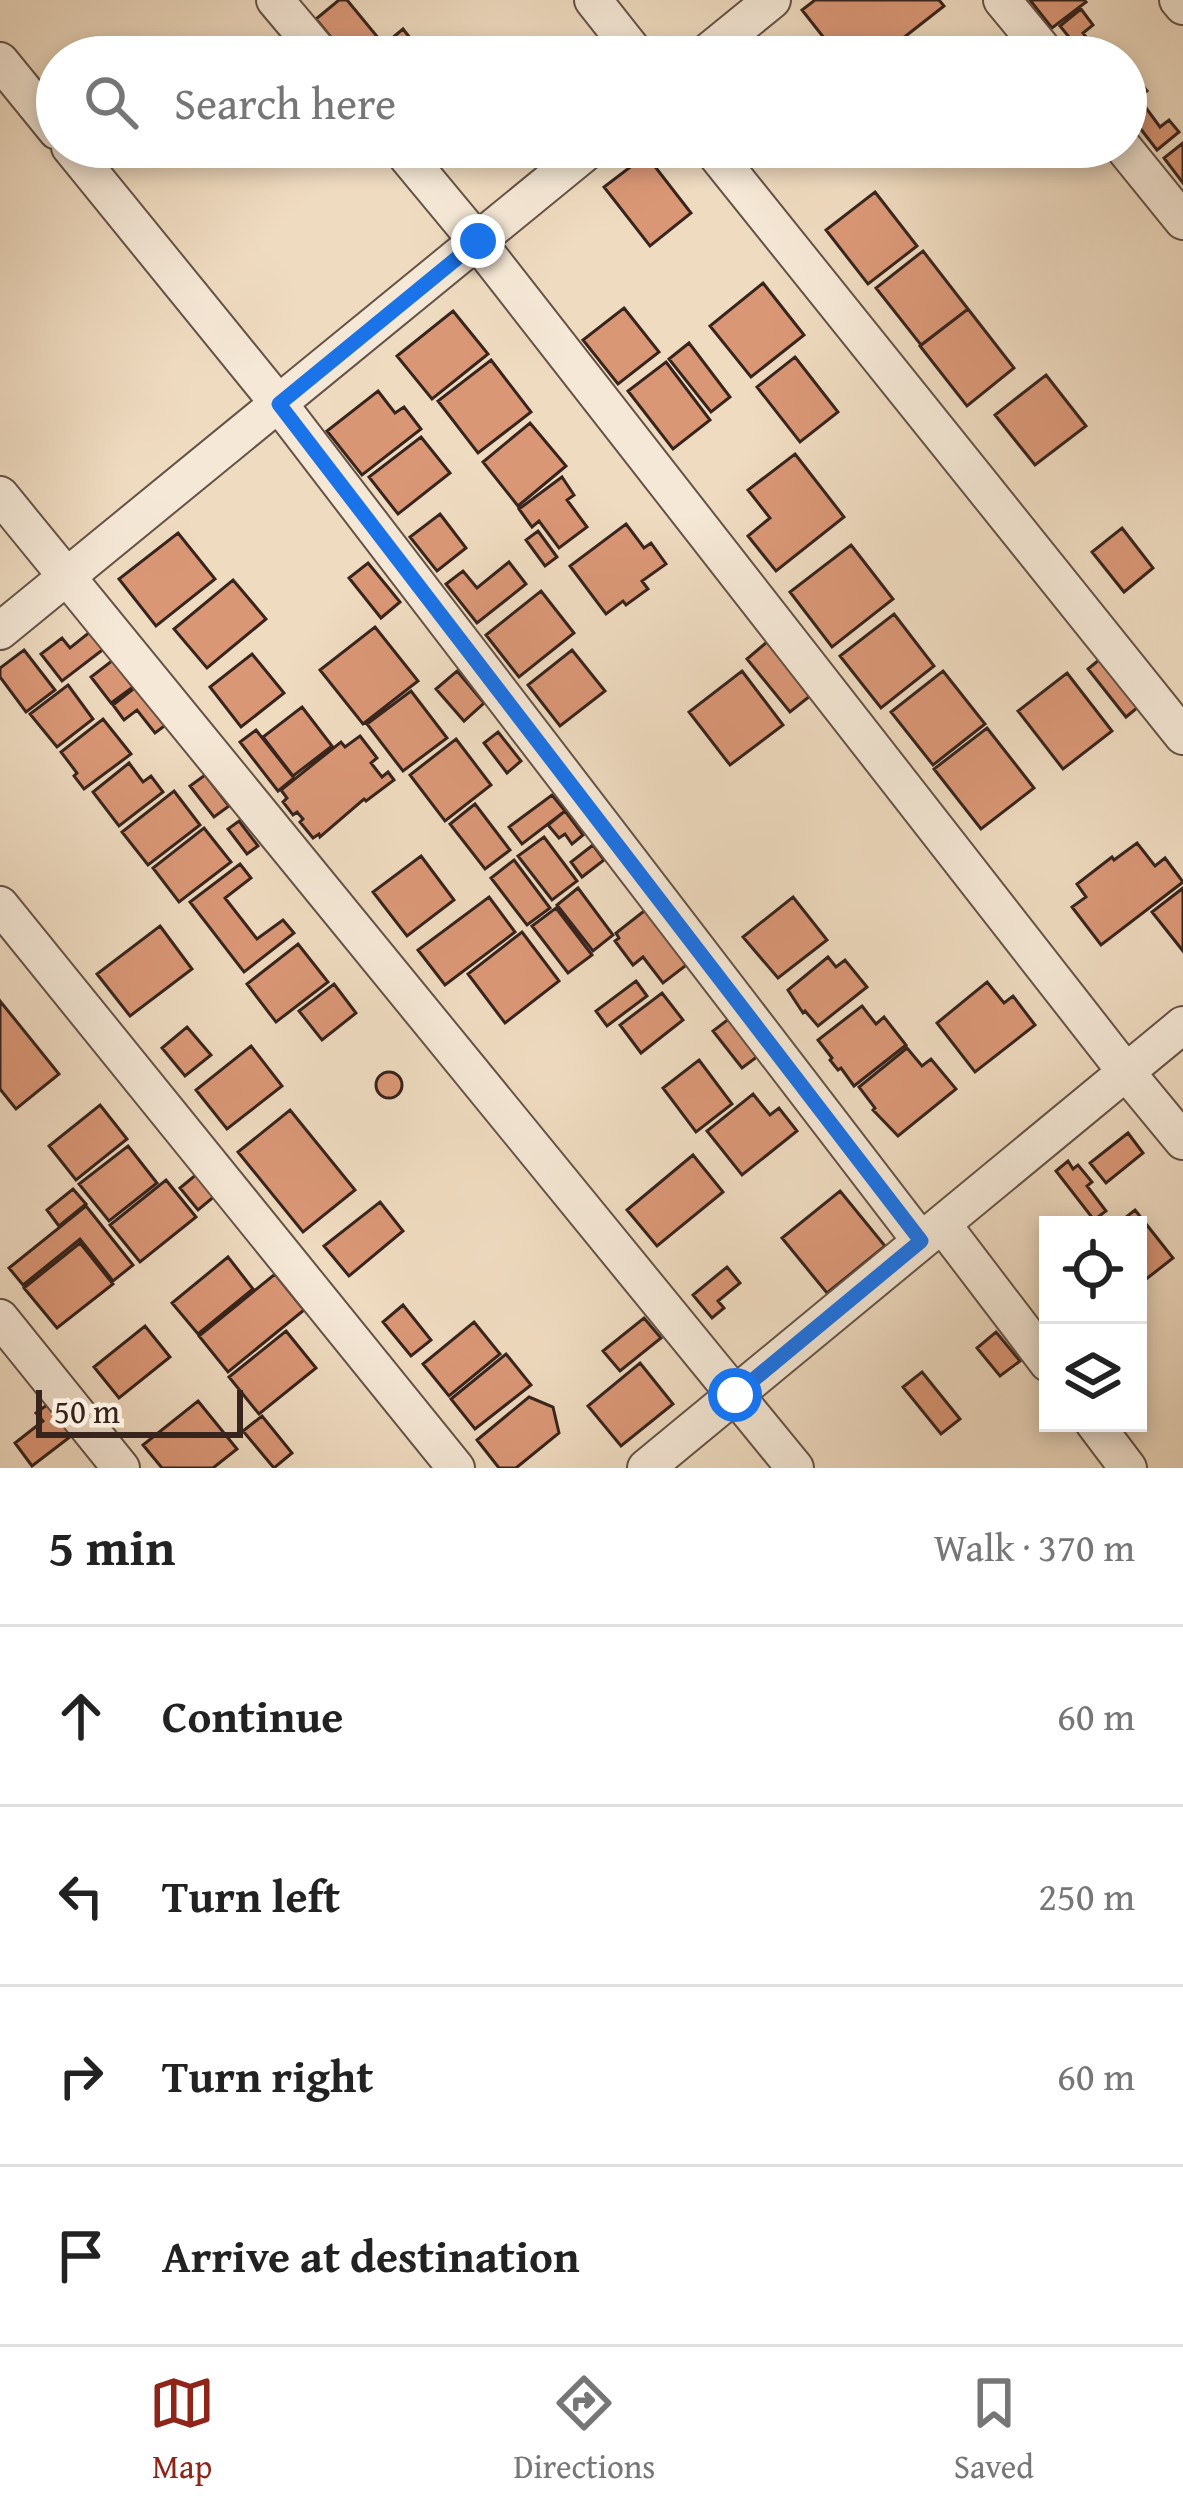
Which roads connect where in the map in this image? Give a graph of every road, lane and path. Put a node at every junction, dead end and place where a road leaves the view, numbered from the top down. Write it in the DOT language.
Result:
graph roads {
  1 [pos="275,0"];
  2 [pos="593,0"];
  3 [pos="772,0"];
  4 [pos="1003,0"];
  5 [pos="305,36"];
  6 [pos="621,36"];
  7 [pos="728,36"];
  8 [pos="1032,36"];
  9 [pos="0,61"];
  10 [pos="36,105"];
  11 [pos="87,168"];
  12 [pos="417,168"];
  13 [pos="567,168"];
  14 [pos="727,168"];
  15 [pos="1140,168"];
  16 [pos="1183,221"];
  17 [pos="478,241"];
  18 [pos="279,404"];
  19 [pos="0,495"];
  20 [pos="66,576"];
  21 [pos="0,631"];
  22 [pos="1183,736"];
  23 [pos="0,905"];
  24 [pos="1183,1025"];
  25 [pos="1126,1072"];
  26 [pos="1183,1141"];
  27 [pos="932,1232"];
  28 [pos="0,1318"];
  29 [pos="1039,1353"];
  30 [pos="735,1395"];
  31 [pos="1101,1432"];
  32 [pos="121,1468"];
  33 [pos="456,1468"];
  34 [pos="646,1468"];
  35 [pos="795,1468"];
  36 [pos="1128,1468"];
  1 -- 5 [label="street"];
  2 -- 6 [label="street"];
  3 -- 7 [label="street"];
  4 -- 8 [label="street"];
  9 -- 10 [label="street"];
  11 -- 18 [label="street"];
  12 -- 17 [label="street"];
  13 -- 17 [label="street"];
  14 -- 22 [label="street"];
  15 -- 16 [label="street"];
  17 -- 18 [label="street"];
  17 -- 25 [label="street"];
  18 -- 20 [label="street"];
  18 -- 27 [label="street"];
  19 -- 20 [label="street"];
  20 -- 21 [label="street"];
  20 -- 30 [label="street"];
  23 -- 33 [label="street"];
  24 -- 25 [label="street"];
  25 -- 26 [label="street"];
  25 -- 27 [label="street"];
  27 -- 29 [label="street"];
  27 -- 30 [label="street"];
  28 -- 32 [label="street"];
  30 -- 34 [label="street"];
  30 -- 35 [label="street"];
  31 -- 36 [label="street"];
}
